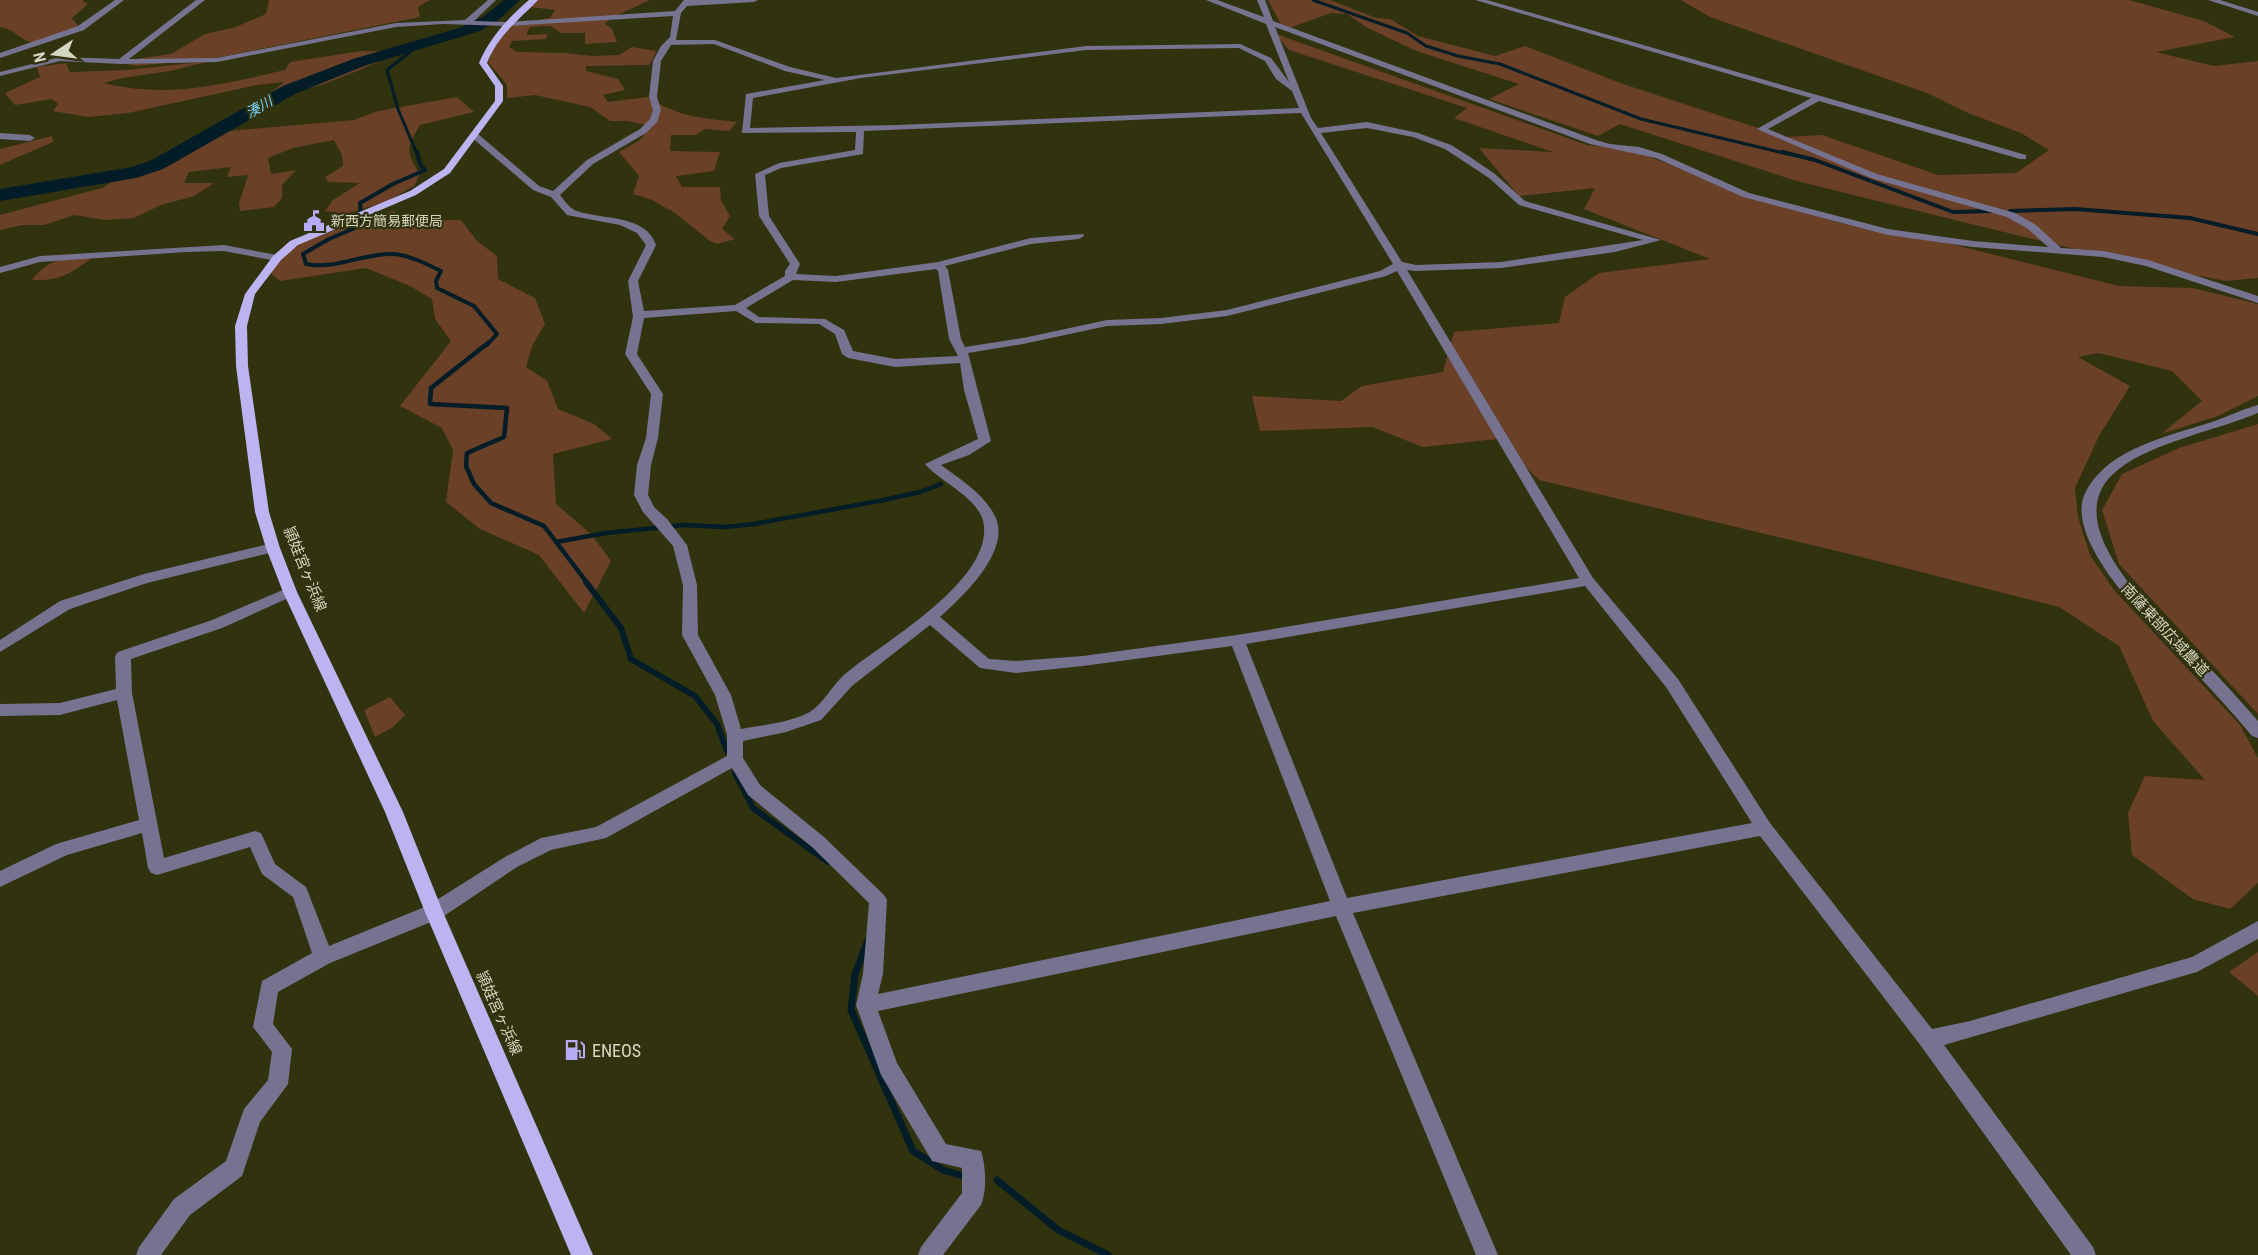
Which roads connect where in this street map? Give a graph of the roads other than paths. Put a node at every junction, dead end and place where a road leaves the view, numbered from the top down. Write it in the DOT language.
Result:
graph roads {
  1 [pos="120,0"];
  2 [pos="201,0"];
  3 [pos="492,0"];
  4 [pos="534,0"];
  5 [pos="754,0"];
  6 [pos="1210,0"];
  7 [pos="1261,0"];
  8 [pos="1479,0"];
  9 [pos="2212,0"];
  10 [pos="686,2"];
  11 [pos="677,13"];
  12 [pos="2258,14"];
  13 [pos="472,22"];
  14 [pos="1270,22"];
  15 [pos="507,24"];
  16 [pos="669,43"];
  17 [pos="0,56"];
  18 [pos="121,62"];
  19 [pos="0,74"];
  20 [pos="842,81"];
  21 [pos="1296,90"];
  22 [pos="1816,99"];
  23 [pos="1304,110"];
  24 [pos="860,129"];
  25 [pos="1315,131"];
  26 [pos="0,136"];
  27 [pos="475,136"];
  28 [pos="30,138"];
  29 [pos="2023,157"];
  30 [pos="554,195"];
  31 [pos="1079,236"];
  32 [pos="2056,248"];
  33 [pos="277,258"];
  34 [pos="939,265"];
  35 [pos="1400,265"];
  36 [pos="0,270"];
  37 [pos="791,277"];
  38 [pos="2258,300"];
  39 [pos="738,308"];
  40 [pos="639,315"];
  41 [pos="962,355"];
  42 [pos="2258,409"];
  43 [pos="273,548"];
  44 [pos="1588,581"];
  45 [pos="290,592"];
  46 [pos="932,618"];
  47 [pos="1237,640"];
  48 [pos="0,647"];
  49 [pos="124,693"];
  50 [pos="0,710"];
  51 [pos="2258,732"];
  52 [pos="735,737"];
  53 [pos="735,759"];
  54 [pos="149,824"];
  55 [pos="1764,828"];
  56 [pos="0,879"];
  57 [pos="1341,907"];
  58 [pos="434,912"];
  59 [pos="2258,929"];
  60 [pos="323,957"];
  61 [pos="866,1005"];
  62 [pos="1928,1040"];
  63 [pos="147,1255"];
  64 [pos="582,1255"];
  65 [pos="929,1255"];
  66 [pos="1487,1255"];
  67 [pos="2085,1255"];
  1 -- 17 [label="street"];
  2 -- 18 [label="street"];
  3 -- 13 [label="street"];
  4 -- 15 [label="main road, 頴娃宮ヶ浜線"];
  5 -- 10 [label="street"];
  6 -- 14 [label="street"];
  7 -- 14 [label="street"];
  8 -- 22 [label="street"];
  9 -- 12 [label="street"];
  10 -- 11 [label="street"];
  11 -- 15 [label="street"];
  11 -- 16 [label="street"];
  13 -- 15 [label="street"];
  13 -- 18 [label="street"];
  14 -- 21 [label="street"];
  14 -- 32 [label="street"];
  15 -- 27 [label="main road, 頴娃宮ヶ浜線"];
  16 -- 20 [label="street"];
  16 -- 30 [label="street"];
  18 -- 19 [label="street"];
  20 -- 21 [label="street"];
  20 -- 24 [label="street"];
  21 -- 23 [label="street"];
  22 -- 29 [label="street"];
  22 -- 32 [label="street"];
  23 -- 24 [label="street"];
  23 -- 25 [label="street"];
  24 -- 37 [label="street"];
  25 -- 35 [label="street"];
  25 -- 35 [label="street"];
  26 -- 28 [label="street"];
  27 -- 30 [label="street"];
  27 -- 33 [label="main road, 頴娃宮ヶ浜線"];
  30 -- 40 [label="street"];
  31 -- 34 [label="street"];
  32 -- 38 [label="street"];
  33 -- 36 [label="street"];
  33 -- 43 [label="main road, 頴娃宮ヶ浜線"];
  34 -- 37 [label="street"];
  34 -- 41 [label="street"];
  35 -- 41 [label="street"];
  35 -- 44 [label="street"];
  37 -- 39 [label="street"];
  39 -- 40 [label="street"];
  39 -- 41 [label="street"];
  40 -- 52 [label="street"];
  41 -- 46 [label="street"];
  42 -- 51 [label="street, 南薩東部広域農道"];
  43 -- 45 [label="main road, 頴娃宮ヶ浜線"];
  43 -- 48 [label="street"];
  44 -- 47 [label="street"];
  44 -- 55 [label="street"];
  45 -- 49 [label="street"];
  45 -- 58 [label="main road, 頴娃宮ヶ浜線"];
  46 -- 47 [label="street"];
  46 -- 52 [label="street"];
  47 -- 57 [label="street"];
  49 -- 50 [label="street"];
  49 -- 54 [label="street"];
  52 -- 53 [label="street"];
  53 -- 58 [label="street"];
  53 -- 61 [label="street"];
  54 -- 56 [label="street"];
  54 -- 60 [label="street"];
  55 -- 57 [label="street"];
  55 -- 62 [label="street"];
  57 -- 61 [label="street"];
  57 -- 66 [label="street"];
  58 -- 60 [label="street"];
  58 -- 64 [label="main road, 頴娃宮ヶ浜線"];
  59 -- 62 [label="street"];
  60 -- 63 [label="street"];
  61 -- 65 [label="street"];
  62 -- 67 [label="street"];
}
